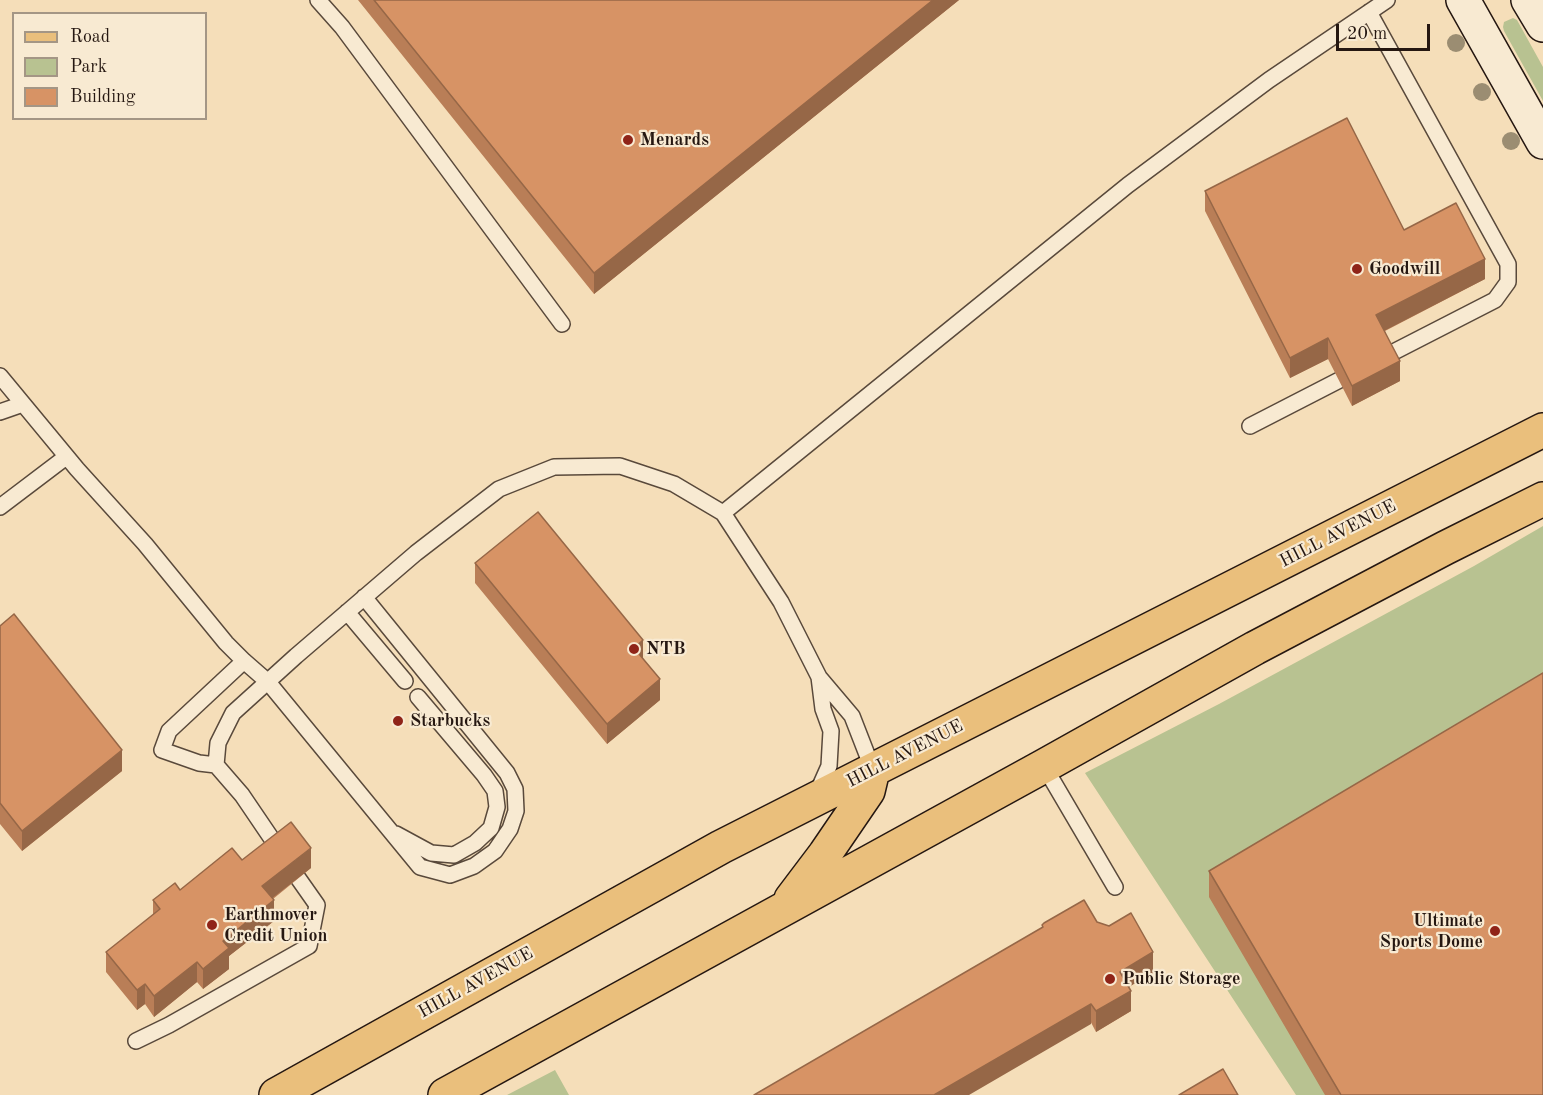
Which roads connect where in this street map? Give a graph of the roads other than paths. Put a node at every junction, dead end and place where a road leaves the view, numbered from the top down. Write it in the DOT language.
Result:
graph roads {
  1 [pos="318,0"];
  2 [pos="1387,0"];
  3 [pos="1463,0"];
  4 [pos="1528,0"];
  5 [pos="1369,12"];
  6 [pos="1543,25"];
  7 [pos="1543,142"];
  8 [pos="562,324"];
  9 [pos="0,376"];
  10 [pos="23,404"];
  11 [pos="0,412"];
  12 [pos="1250,426"];
  13 [pos="1543,430"];
  14 [pos="66,456"];
  15 [pos="1543,499"];
  16 [pos="0,507"];
  17 [pos="723,513"];
  18 [pos="364,597"];
  19 [pos="347,612"];
  20 [pos="244,661"];
  21 [pos="819,677"];
  22 [pos="405,681"];
  23 [pos="268,682"];
  24 [pos="418,697"];
  25 [pos="216,765"];
  26 [pos="1044,766"];
  27 [pos="873,770"];
  28 [pos="814,801"];
  29 [pos="388,830"];
  30 [pos="280,851"];
  31 [pos="298,878"];
  32 [pos="1115,887"];
  33 [pos="782,910"];
  34 [pos="136,1041"];
  35 [pos="276,1095"];
  36 [pos="445,1095"];
  1 -- 8 [label="lane"];
  2 -- 5 [label="lane"];
  3 -- 7 [label="street"];
  4 -- 6 [label="street"];
  5 -- 12 [label="lane"];
  5 -- 17 [label="lane"];
  9 -- 10 [label="lane"];
  10 -- 11 [label="lane"];
  10 -- 14 [label="lane"];
  13 -- 27 [label="main road, HILL AVENUE"];
  14 -- 16 [label="lane"];
  14 -- 20 [label="lane"];
  15 -- 26 [label="main road"];
  17 -- 18 [label="lane"];
  17 -- 21 [label="lane"];
  18 -- 19 [label="lane"];
  18 -- 29 [label="lane"];
  19 -- 22 [label="lane"];
  19 -- 23 [label="lane"];
  20 -- 23 [label="lane"];
  20 -- 25 [label="lane"];
  21 -- 27 [label="lane"];
  21 -- 28 [label="lane"];
  23 -- 25 [label="lane"];
  23 -- 29 [label="lane"];
  24 -- 29 [label="lane"];
  25 -- 30 [label="lane"];
  26 -- 32 [label="lane"];
  26 -- 33 [label="main road"];
  27 -- 28 [label="main road, HILL AVENUE"];
  27 -- 33 [label="main road"];
  28 -- 35 [label="main road, HILL AVENUE"];
  31 -- 34 [label="lane"];
  33 -- 36 [label="main road"];
}
